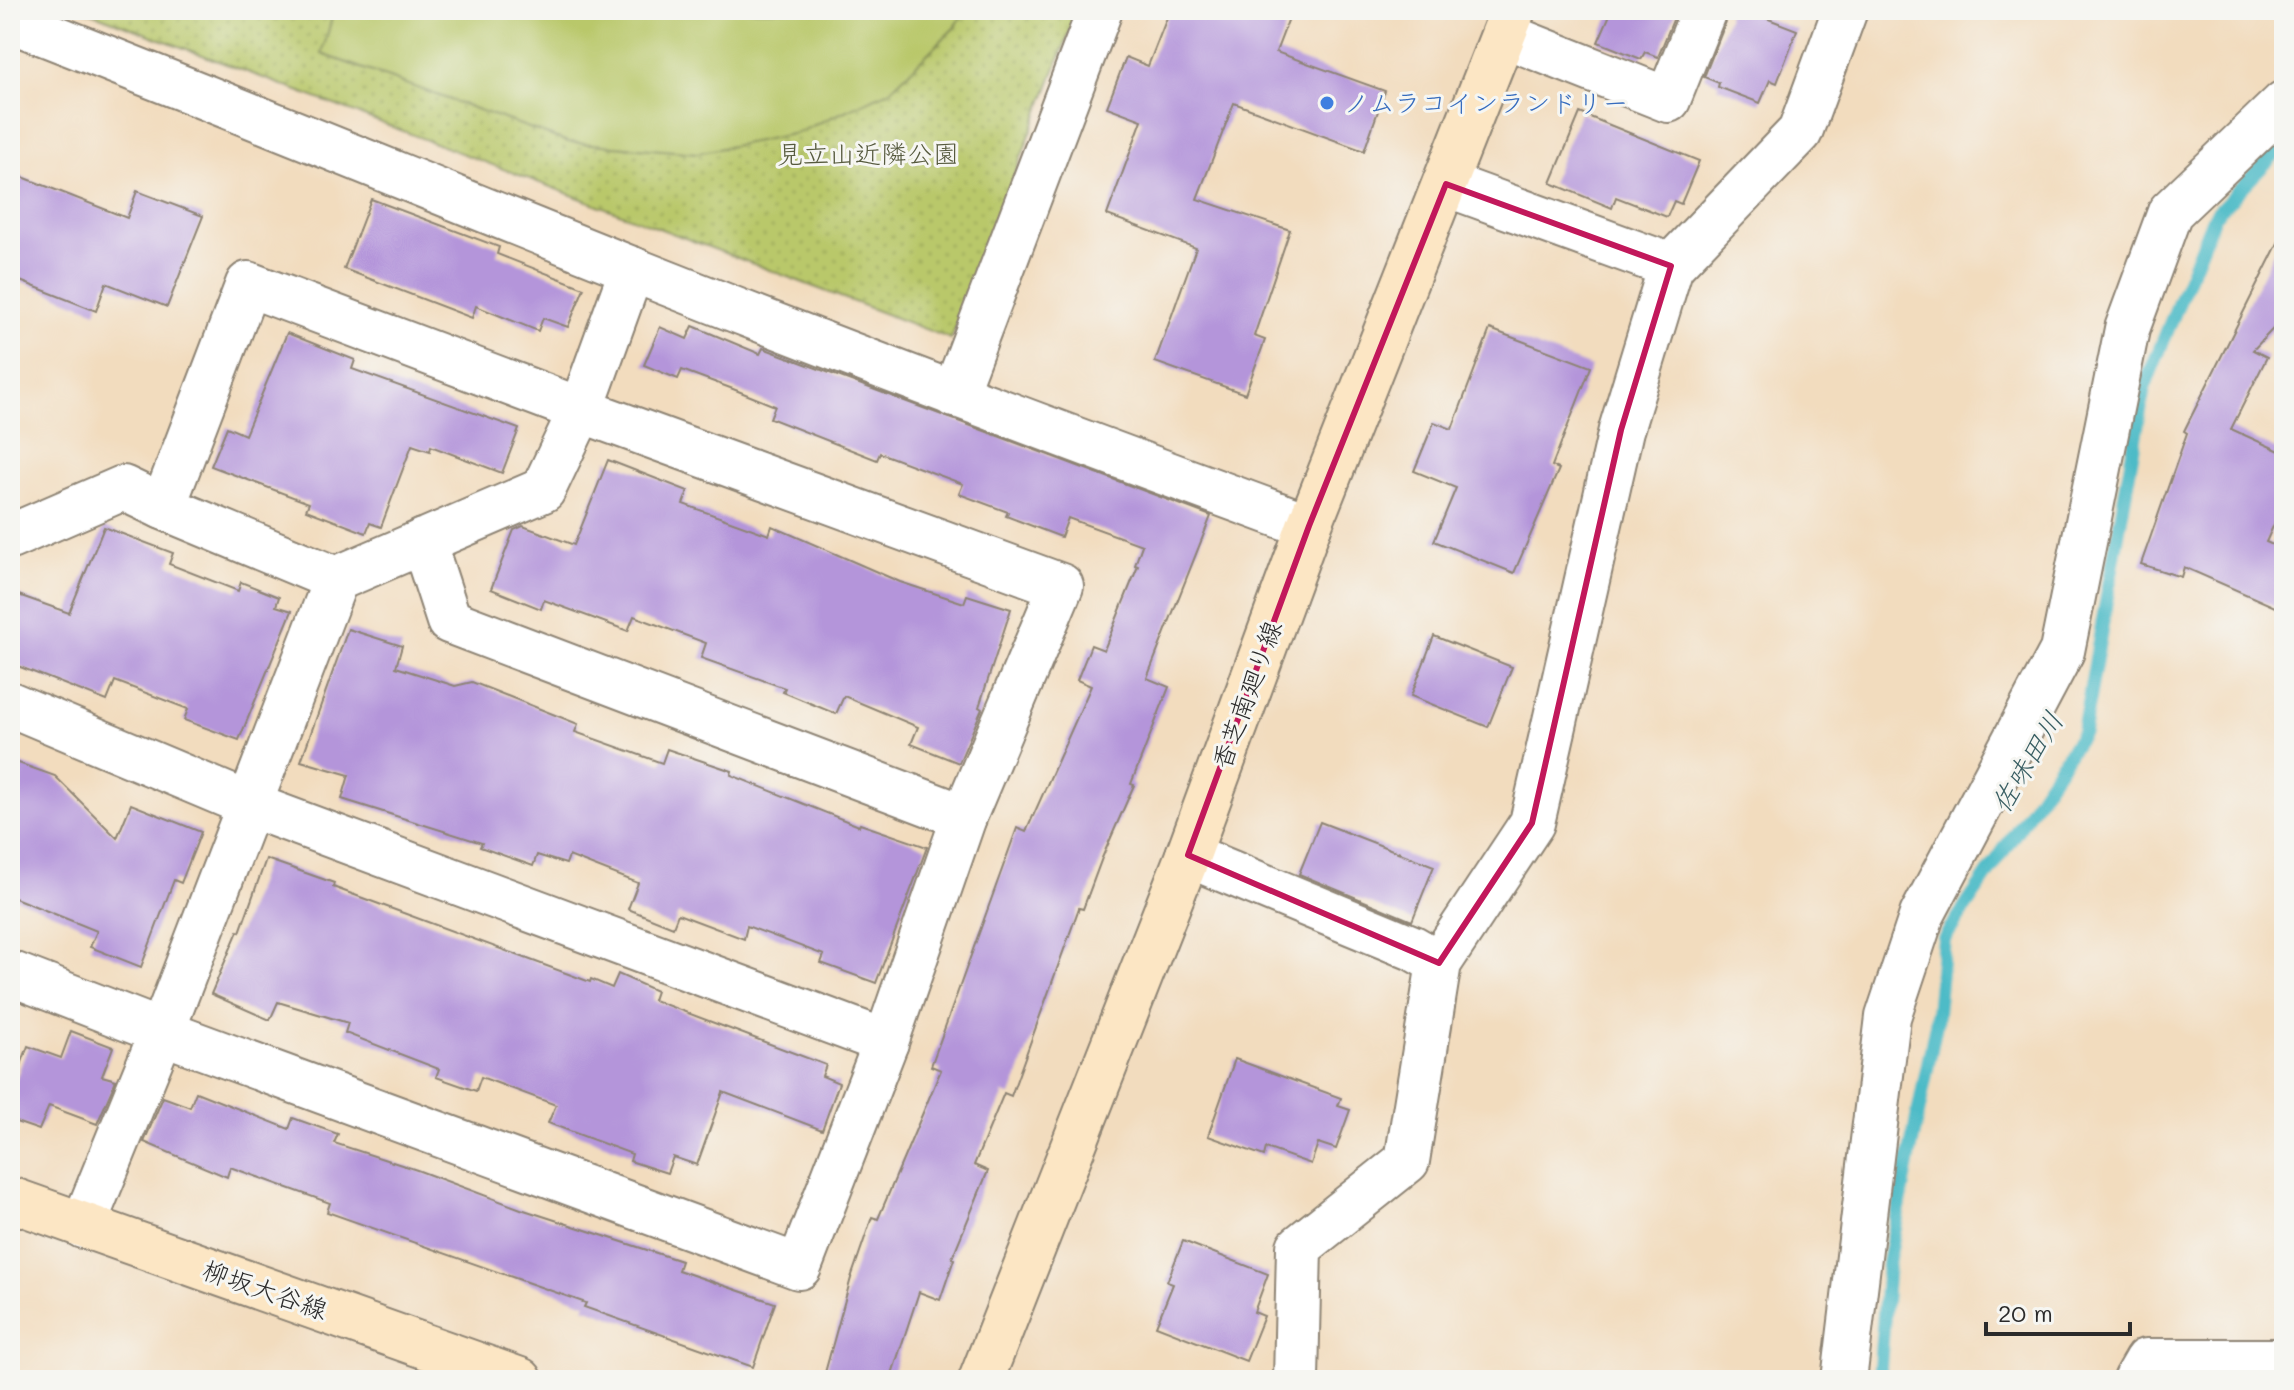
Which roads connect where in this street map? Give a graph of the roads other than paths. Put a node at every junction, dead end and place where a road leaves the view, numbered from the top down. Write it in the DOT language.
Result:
graph roads {
  1 [pos="1100,10"];
  2 [pos="1704,10"];
  3 [pos="1845,10"];
  4 [pos="10,20"];
  5 [pos="1508,22"];
  6 [pos="2284,103"];
  7 [pos="1446,184"];
  8 [pos="1671,266"];
  9 [pos="632,269"];
  10 [pos="954,395"];
  11 [pos="581,410"];
  12 [pos="163,507"];
  13 [pos="1309,526"];
  14 [pos="10,537"];
  15 [pos="423,541"];
  16 [pos="336,579"];
  17 [pos="10,704"];
  18 [pos="250,805"];
  19 [pos="964,817"];
  20 [pos="1188,855"];
  21 [pos="1439,963"];
  22 [pos="10,973"];
  23 [pos="162,1032"];
  24 [pos="886,1042"];
  25 [pos="10,1199"];
  26 [pos="83,1226"];
  27 [pos="2284,1361"];
  28 [pos="520,1380"];
  29 [pos="981,1380"];
  30 [pos="1296,1380"];
  31 [pos="1844,1380"];
  32 [pos="2135,1380"];
  1 -- 10 [label="street"];
  2 -- 5 [label="street"];
  3 -- 8 [label="street"];
  4 -- 9 [label="street"];
  5 -- 7 [label="street, 香芝南廻り線"];
  6 -- 31 [label="street"];
  7 -- 8 [label="street"];
  7 -- 13 [label="street, 香芝南廻り線"];
  8 -- 21 [label="street"];
  9 -- 10 [label="street"];
  9 -- 11 [label="street"];
  10 -- 13 [label="street"];
  11 -- 12 [label="street"];
  11 -- 15 [label="street"];
  11 -- 19 [label="street"];
  12 -- 14 [label="street"];
  12 -- 16 [label="street"];
  13 -- 20 [label="street, 香芝南廻り線"];
  15 -- 16 [label="street"];
  15 -- 19 [label="street"];
  16 -- 18 [label="street"];
  17 -- 18 [label="street"];
  18 -- 23 [label="street"];
  18 -- 24 [label="street"];
  19 -- 24 [label="street"];
  20 -- 21 [label="street"];
  20 -- 29 [label="street, 香芝南廻り線"];
  21 -- 30 [label="street"];
  22 -- 23 [label="street"];
  23 -- 24 [label="street"];
  23 -- 26 [label="street"];
  25 -- 26 [label="street, 柳坂大谷線"];
  26 -- 28 [label="street, 柳坂大谷線"];
  27 -- 32 [label="street"];
}
